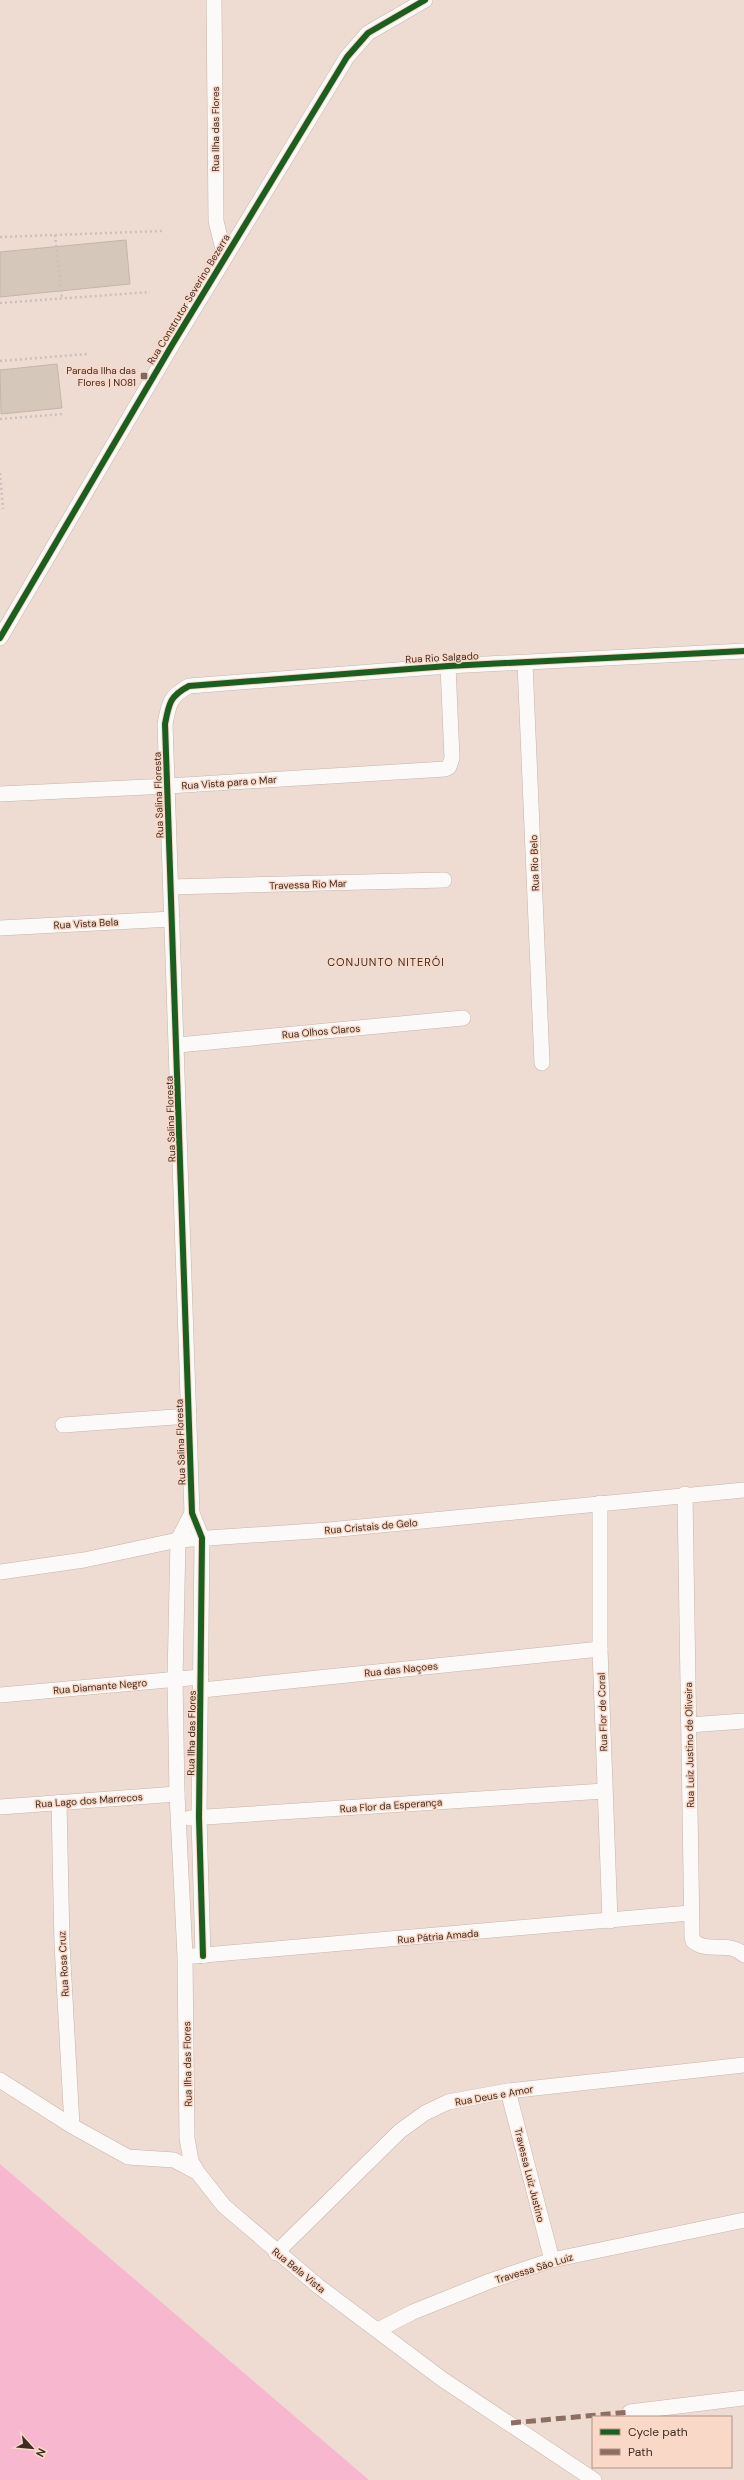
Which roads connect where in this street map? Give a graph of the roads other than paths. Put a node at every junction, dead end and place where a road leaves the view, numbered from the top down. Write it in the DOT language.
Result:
graph roads {
  1 [pos="214,0"];
  2 [pos="425,0"];
  3 [pos="225,257"];
  4 [pos="0,638"];
  5 [pos="744,651"];
  6 [pos="525,663"];
  7 [pos="448,666"];
  8 [pos="166,724"];
  9 [pos="168,786"];
  10 [pos="0,794"];
  11 [pos="444,880"];
  12 [pos="171,888"];
  13 [pos="172,919"];
  14 [pos="0,928"];
  15 [pos="463,1018"];
  16 [pos="178,1045"];
  17 [pos="542,1063"];
  18 [pos="189,1416"];
  19 [pos="63,1425"];
  20 [pos="744,1490"];
  21 [pos="685,1494"];
  22 [pos="600,1503"];
  23 [pos="192,1513"];
  24 [pos="202,1538"];
  25 [pos="178,1540"];
  26 [pos="0,1572"];
  27 [pos="600,1649"];
  28 [pos="175,1679"];
  29 [pos="201,1684"];
  30 [pos="0,1695"];
  31 [pos="744,1721"];
  32 [pos="689,1725"];
  33 [pos="604,1791"];
  34 [pos="177,1794"];
  35 [pos="59,1802"];
  36 [pos="0,1807"];
  37 [pos="199,1818"];
  38 [pos="179,1819"];
  39 [pos="690,1913"];
  40 [pos="610,1922"];
  41 [pos="744,1955"];
  42 [pos="185,1956"];
  43 [pos="203,1956"];
  44 [pos="744,2065"];
  45 [pos="0,2080"];
  46 [pos="508,2090"];
  47 [pos="72,2126"];
  48 [pos="198,2173"];
  49 [pos="744,2220"];
  50 [pos="276,2253"];
  51 [pos="552,2260"];
  52 [pos="378,2330"];
  53 [pos="744,2398"];
  54 [pos="630,2412"];
  55 [pos="594,2480"];
  1 -- 3 [label="street, Rua Ilha das Flores"];
  2 -- 3 [label="street, Rua Construtor Severino Bezerra"];
  3 -- 4 [label="street, Rua Construtor Severino Bezerra"];
  5 -- 6 [label="street, Rua Rio Salgado"];
  6 -- 7 [label="street, Rua Rio Salgado"];
  6 -- 17 [label="street, Rua Rio Belo"];
  7 -- 8 [label="street, Rua Rio Salgado"];
  7 -- 9 [label="street, Rua Vista para o Mar"];
  8 -- 9 [label="street, Rua Salina Floresta"];
  9 -- 10 [label="street, Rua Vista para o Mar"];
  9 -- 12 [label="street, Rua Salina Floresta"];
  11 -- 12 [label="street, Travessa Rio Mar"];
  12 -- 13 [label="street, Rua Salina Floresta"];
  13 -- 14 [label="street, Rua Vista Bela"];
  13 -- 16 [label="street, Rua Salina Floresta"];
  15 -- 16 [label="street, Rua Olhos Claros"];
  16 -- 18 [label="street, Rua Salina Floresta"];
  18 -- 19 [label="street"];
  18 -- 23 [label="street, Rua Salina Floresta"];
  20 -- 21 [label="street, Rua Cristais de Gelo"];
  21 -- 22 [label="street, Rua Cristais de Gelo"];
  21 -- 32 [label="street, Rua Luiz Justino de Oliveira"];
  22 -- 24 [label="street, Rua Cristais de Gelo"];
  22 -- 27 [label="street, Rua Flor de Coral"];
  23 -- 24 [label="street, Rua Ilha das Flores"];
  23 -- 25 [label="street, Rua Ilha das Flores"];
  24 -- 25 [label="street, Rua Cristais de Gelo"];
  24 -- 29 [label="street, Rua Ilha das Flores"];
  25 -- 26 [label="street, Rua Cristais de Gelo"];
  25 -- 28 [label="street, Rua Ilha das Flores"];
  27 -- 29 [label="street, Rua das Naçoes"];
  27 -- 33 [label="street, Rua Flor de Coral"];
  28 -- 29 [label="street, Rua Diamante Negro"];
  28 -- 30 [label="street, Rua Diamante Negro"];
  28 -- 34 [label="street, Rua Ilha das Flores"];
  29 -- 37 [label="street, Rua Ilha das Flores"];
  31 -- 32 [label="street"];
  32 -- 39 [label="street, Rua Luiz Justino de Oliveira"];
  33 -- 37 [label="street, Rua Flor da Esperança"];
  33 -- 40 [label="street, Rua Flor de Coral"];
  34 -- 35 [label="street, Rua Lago dos Marrecos"];
  34 -- 38 [label="street, Rua Ilha das Flores"];
  35 -- 36 [label="street, Rua Lago dos Marrecos"];
  35 -- 47 [label="street, Rua Rosa Cruz"];
  37 -- 38 [label="street, Rua Flor da Esperança"];
  37 -- 43 [label="street, Rua Ilha das Flores"];
  38 -- 42 [label="street, Rua Ilha das Flores"];
  39 -- 40 [label="street, Rua Pátria Amada"];
  39 -- 41 [label="street, Rua Luiz Justino de Oliveira"];
  40 -- 43 [label="street, Rua Pátria Amada"];
  42 -- 43 [label="street, Rua Pátria Amada"];
  42 -- 48 [label="street, Rua Ilha das Flores"];
  44 -- 46 [label="street, Rua Deus e Amor"];
  45 -- 47 [label="street, Rua Bela Vista"];
  46 -- 50 [label="street, Rua Deus e Amor"];
  46 -- 51 [label="street, Travessa Luiz Justino"];
  47 -- 48 [label="street, Rua Bela Vista"];
  48 -- 50 [label="street, Rua Bela Vista"];
  49 -- 51 [label="street, Travessa São Luiz"];
  50 -- 52 [label="street, Rua Bela Vista"];
  51 -- 52 [label="street, Travessa São Luiz"];
  52 -- 55 [label="street, Rua Bela Vista"];
  53 -- 54 [label="street"];
}
